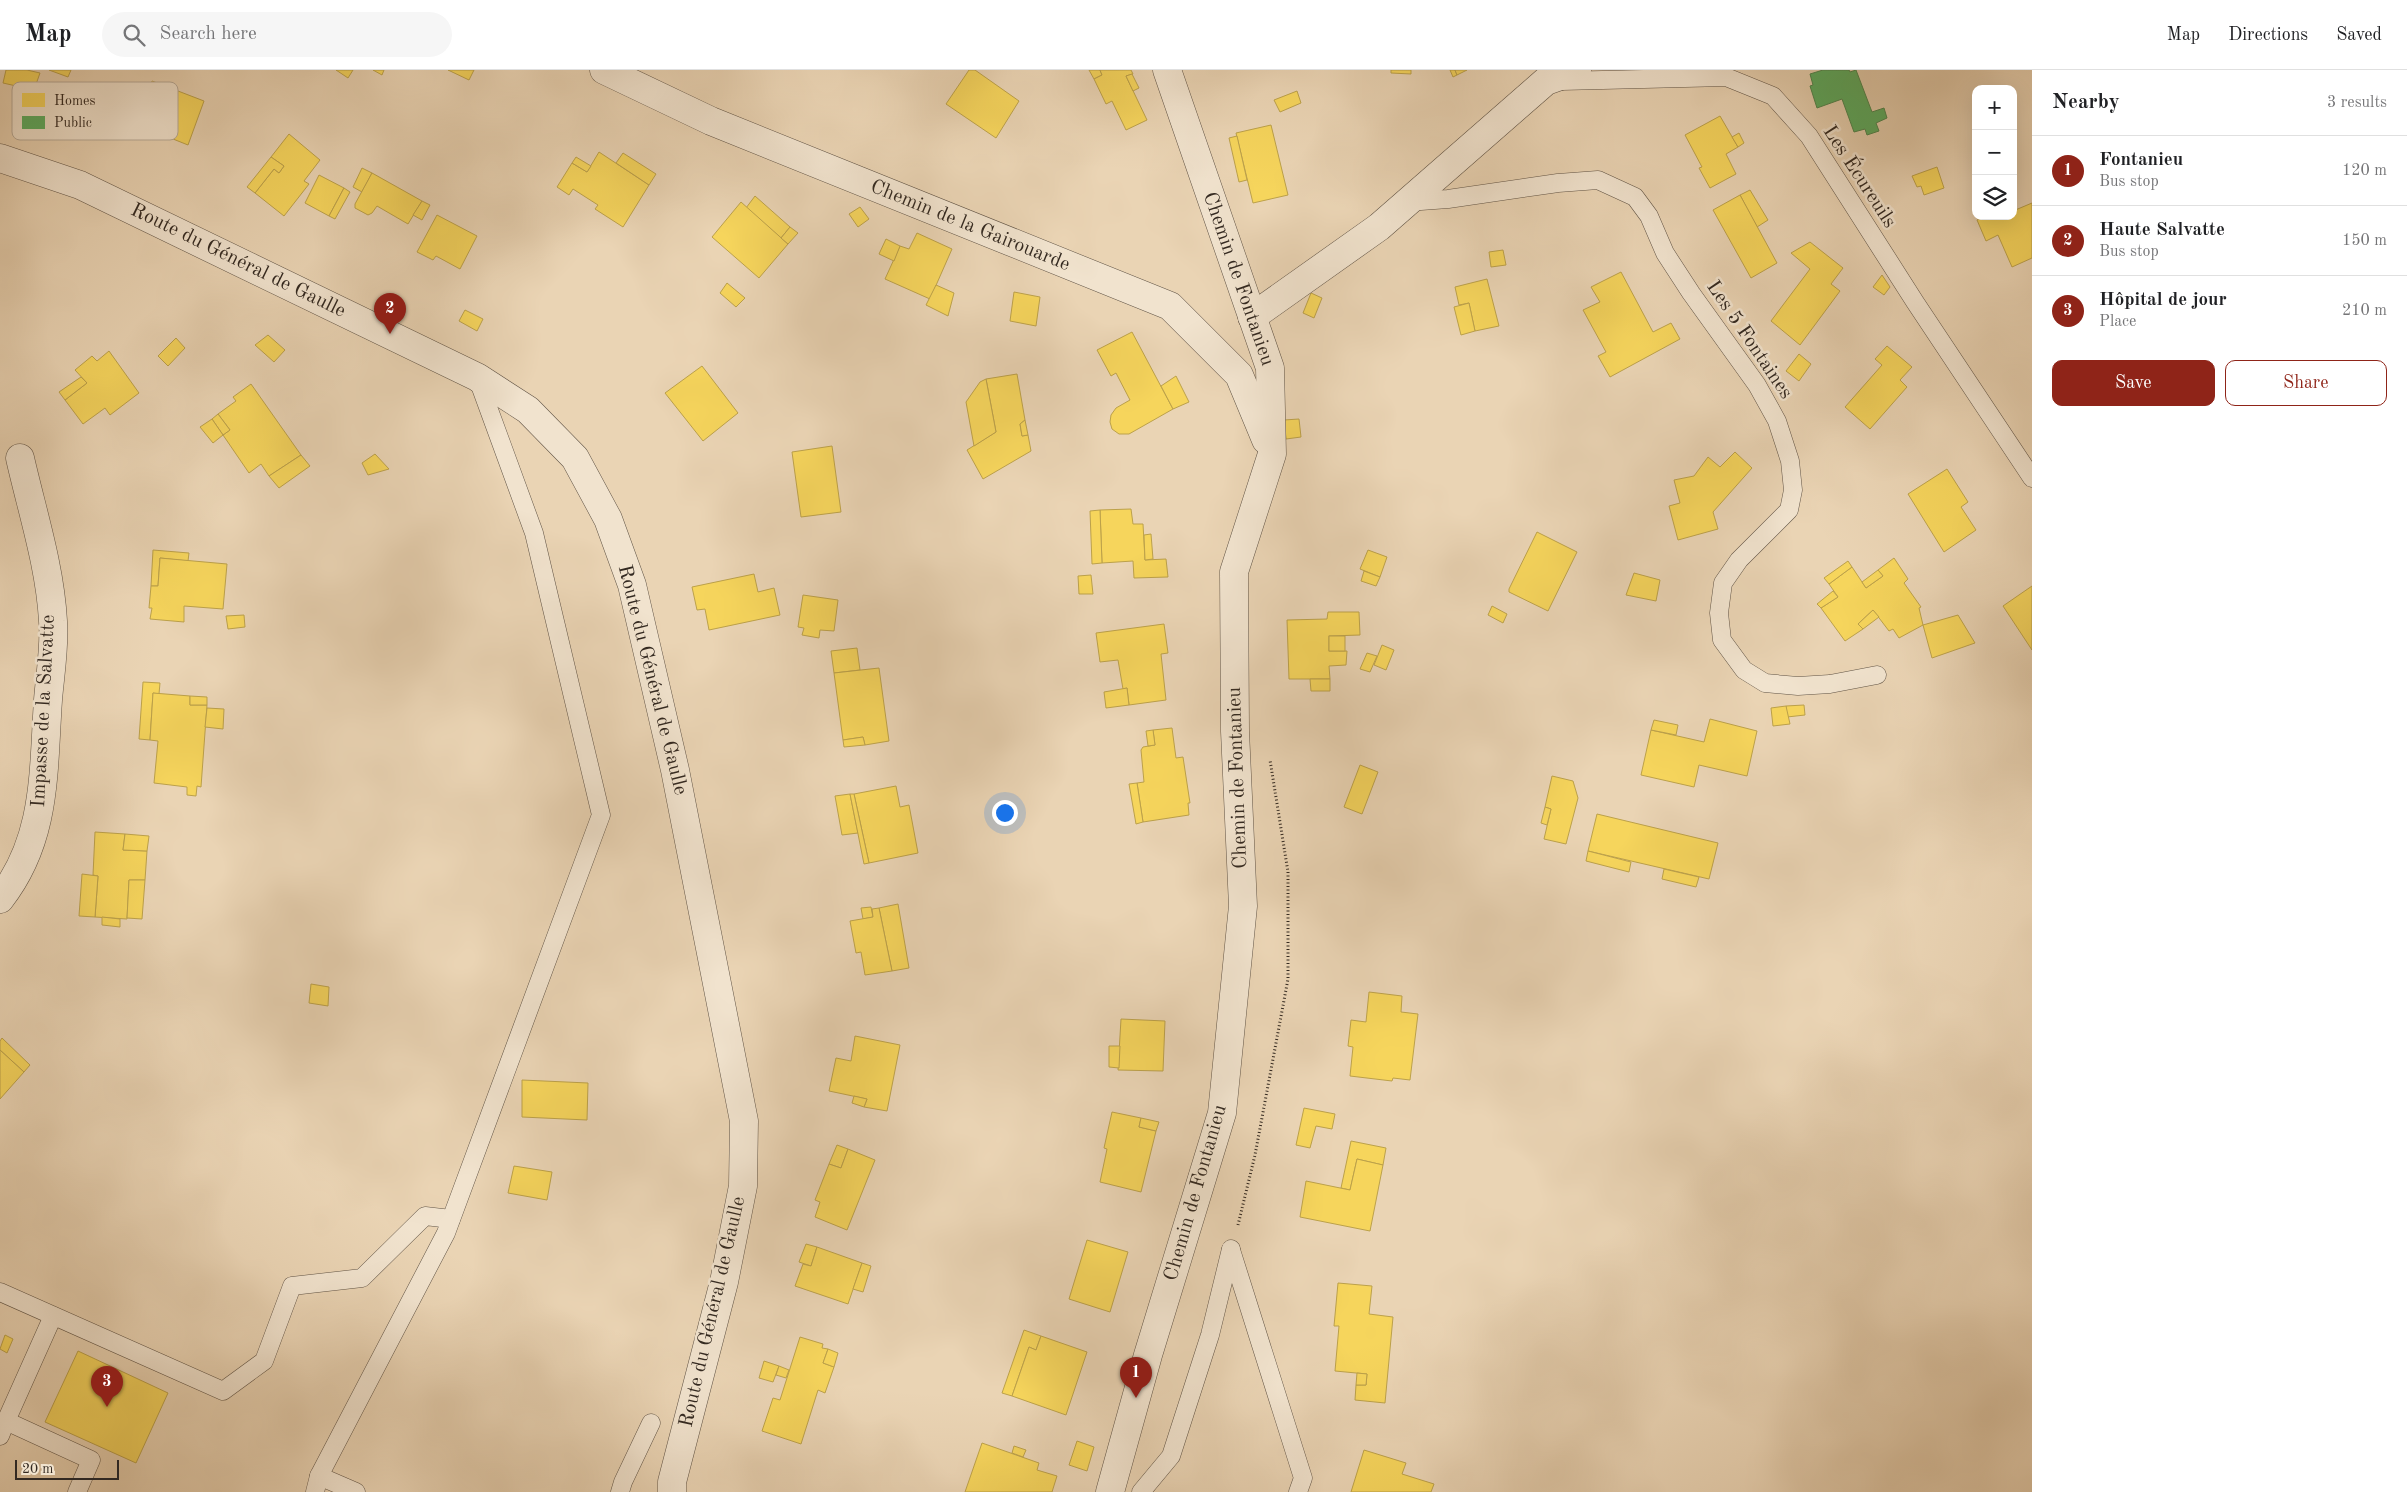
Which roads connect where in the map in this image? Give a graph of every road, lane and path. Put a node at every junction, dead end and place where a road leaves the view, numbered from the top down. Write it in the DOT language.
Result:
graph roads {
  1 [pos="604,70"];
  2 [pos="1167,70"];
  3 [pos="1577,70"];
  4 [pos="1546,81"];
  5 [pos="0,158"];
  6 [pos="1407,202"];
  7 [pos="1252,317"];
  8 [pos="477,378"];
  9 [pos="1272,454"];
  10 [pos="20,458"];
  11 [pos="2032,478"];
  12 [pos="1877,675"];
  13 [pos="0,898"];
  14 [pos="451,1219"];
  15 [pos="0,1292"];
  16 [pos="53,1316"];
  17 [pos="651,1423"];
  18 [pos="3,1429"];
  19 [pos="317,1484"];
  20 [pos="77,1492"];
  21 [pos="356,1492"];
  22 [pos="620,1492"];
  23 [pos="672,1492"];
  24 [pos="1110,1492"];
  25 [pos="1141,1492"];
  26 [pos="1298,1492"];
  1 -- 9 [label="street, Chemin de la Gairouarde"];
  2 -- 7 [label="street, Chemin de Fontanieu"];
  3 -- 4 [label="street"];
  4 -- 6 [label="street"];
  4 -- 11 [label="lane, Les Écureuils"];
  5 -- 8 [label="street, Route du Général de Gaulle"];
  6 -- 7 [label="street"];
  6 -- 12 [label="lane, Les 5 Fontaines"];
  7 -- 9 [label="street, Chemin de Fontanieu"];
  8 -- 14 [label="lane"];
  8 -- 23 [label="street, Route du Général de Gaulle"];
  9 -- 24 [label="street, Chemin de Fontanieu"];
  10 -- 13 [label="street, Impasse de la Salvatte"];
  14 -- 16 [label="lane"];
  14 -- 19 [label="lane"];
  15 -- 16 [label="lane"];
  16 -- 18 [label="lane"];
  17 -- 22 [label="lane"];
  18 -- 20 [label="lane"];
  19 -- 21 [label="lane"];
  25 -- 26 [label="lane"];
}
